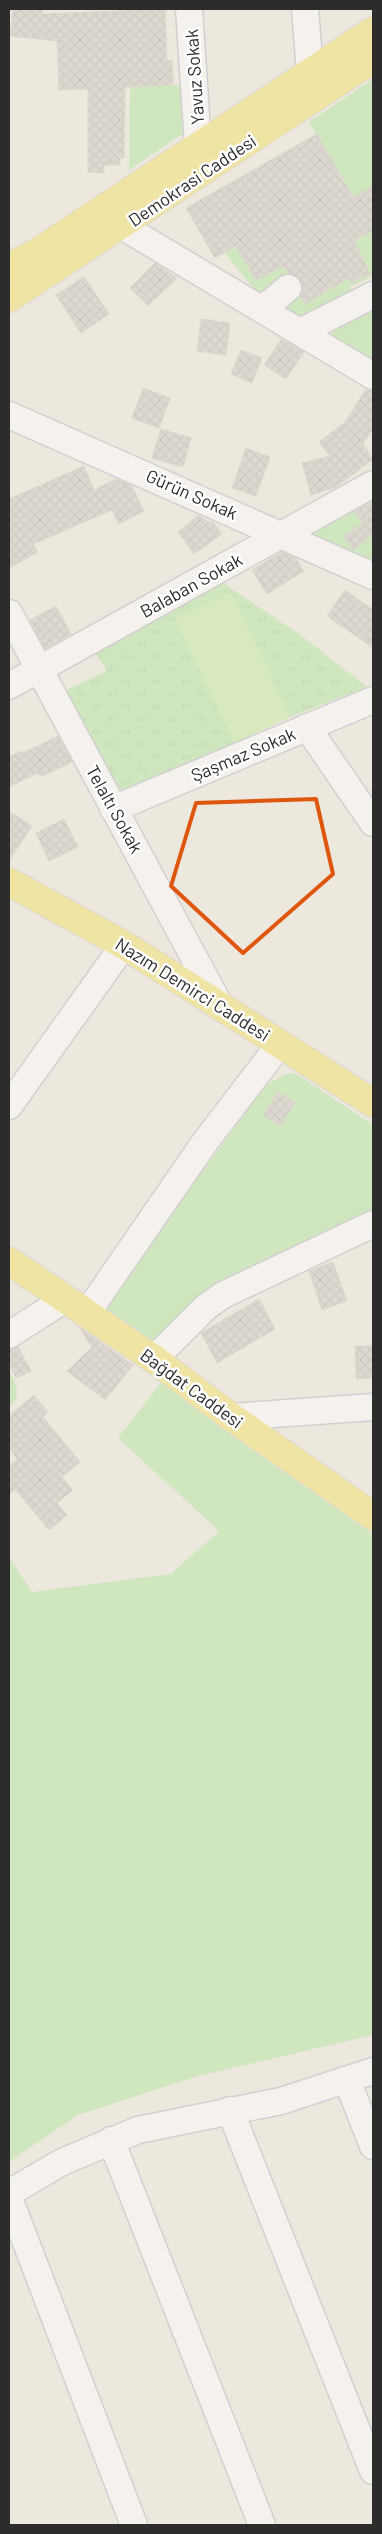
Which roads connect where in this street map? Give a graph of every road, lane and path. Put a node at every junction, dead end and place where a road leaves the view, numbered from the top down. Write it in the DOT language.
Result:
graph roads {
  1 [pos="189,9"];
  2 [pos="305,9"];
  3 [pos="373,31"];
  4 [pos="373,59"];
  5 [pos="310,72"];
  6 [pos="198,146"];
  7 [pos="128,229"];
  8 [pos="9,267"];
  9 [pos="288,288"];
  10 [pos="373,295"];
  11 [pos="9,298"];
  12 [pos="263,309"];
  13 [pos="300,332"];
  14 [pos="373,376"];
  15 [pos="9,415"];
  16 [pos="373,484"];
  17 [pos="281,534"];
  18 [pos="373,576"];
  19 [pos="9,613"];
  20 [pos="40,670"];
  21 [pos="9,686"];
  22 [pos="373,700"];
  23 [pos="307,728"];
  24 [pos="113,809"];
  25 [pos="373,823"];
  26 [pos="9,882"];
  27 [pos="124,945"];
  28 [pos="220,1006"];
  29 [pos="280,1044"];
  30 [pos="373,1103"];
  31 [pos="9,1106"];
  32 [pos="373,1224"];
  33 [pos="9,1261"];
  34 [pos="76,1306"];
  35 [pos="9,1335"];
  36 [pos="154,1359"];
  37 [pos="373,1407"];
  38 [pos="231,1416"];
  39 [pos="373,1516"];
  40 [pos="373,2071"];
  41 [pos="347,2080"];
  42 [pos="230,2110"];
  43 [pos="111,2140"];
  44 [pos="373,2146"];
  45 [pos="9,2193"];
  46 [pos="9,2198"];
  47 [pos="373,2471"];
  48 [pos="134,2525"];
  49 [pos="262,2525"];
  1 -- 6 [label="street, Yavuz Sokak"];
  2 -- 5 [label="street"];
  3 -- 5 [label="main road, Demokrasi Caddesi"];
  4 -- 7 [label="main road, Demokrasi Caddesi"];
  5 -- 6 [label="main road, Demokrasi Caddesi"];
  6 -- 8 [label="main road, Demokrasi Caddesi"];
  7 -- 11 [label="main road, Demokrasi Caddesi"];
  7 -- 12 [label="street"];
  9 -- 12 [label="street"];
  10 -- 13 [label="street"];
  12 -- 13 [label="street"];
  13 -- 14 [label="street"];
  15 -- 17 [label="street, Gürün Sokak"];
  16 -- 17 [label="street, Balaban Sokak"];
  17 -- 18 [label="street, Gürün Sokak"];
  17 -- 20 [label="street, Balaban Sokak"];
  19 -- 20 [label="street, Telaltı Sokak"];
  20 -- 21 [label="street, Balaban Sokak"];
  20 -- 24 [label="street, Telaltı Sokak"];
  22 -- 23 [label="street, Şaşmaz Sokak"];
  23 -- 24 [label="street, Şaşmaz Sokak"];
  23 -- 25 [label="street"];
  24 -- 28 [label="street, Telaltı Sokak"];
  26 -- 27 [label="main road, Nazım Demirci Caddesi"];
  27 -- 28 [label="main road, Nazım Demirci Caddesi"];
  27 -- 31 [label="street"];
  28 -- 29 [label="main road, Nazım Demirci Caddesi"];
  29 -- 30 [label="main road, Nazım Demirci Caddesi"];
  29 -- 34 [label="street"];
  32 -- 36 [label="street"];
  33 -- 34 [label="main road, Bağdat Caddesi"];
  34 -- 35 [label="street"];
  34 -- 36 [label="main road, Bağdat Caddesi"];
  36 -- 38 [label="main road, Bağdat Caddesi"];
  37 -- 38 [label="street"];
  38 -- 39 [label="main road, Bağdat Caddesi"];
  40 -- 41 [label="street"];
  41 -- 42 [label="street"];
  41 -- 44 [label="street"];
  42 -- 43 [label="street"];
  42 -- 47 [label="street"];
  43 -- 45 [label="street"];
  43 -- 49 [label="street"];
  46 -- 48 [label="street"];
}
